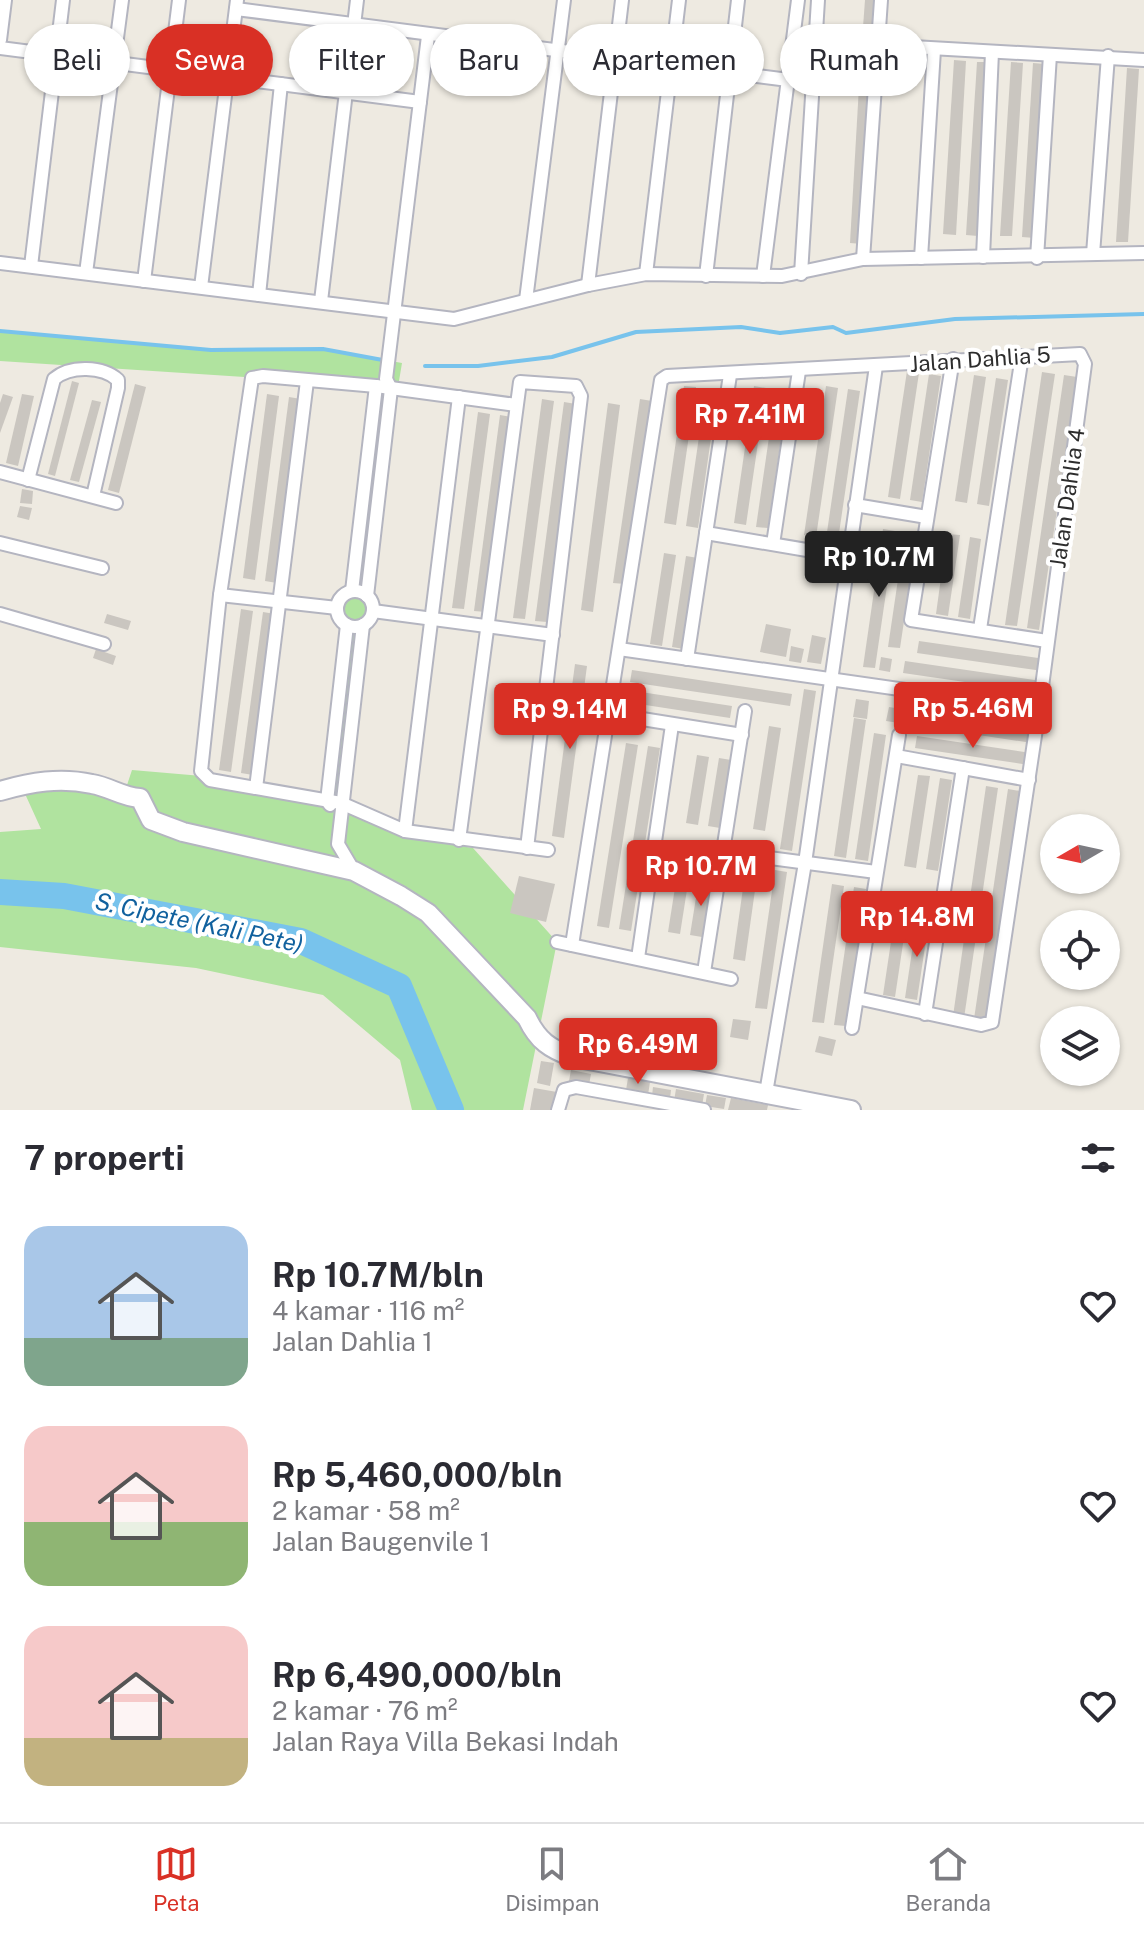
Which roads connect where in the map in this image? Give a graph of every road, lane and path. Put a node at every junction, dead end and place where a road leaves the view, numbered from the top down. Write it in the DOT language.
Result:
graph roads {
  1 [pos="5,0"];
  2 [pos="63,0"];
  3 [pos="122,0"];
  4 [pos="179,0"];
  5 [pos="357,0"];
  6 [pos="564,0"];
  7 [pos="622,0"];
  8 [pos="679,0"];
  9 [pos="738,0"];
  10 [pos="798,0"];
  11 [pos="818,0"];
  12 [pos="881,0"];
  13 [pos="237,4"];
  14 [pos="60,24"];
  15 [pos="119,24"];
  16 [pos="176,24"];
  17 [pos="234,24"];
  18 [pos="348,24"];
  19 [pos="354,24"];
  20 [pos="619,24"];
  21 [pos="676,24"];
  22 [pos="735,24"];
  23 [pos="795,24"];
  24 [pos="816,24"];
  25 [pos="879,24"];
  26 [pos="414,34"];
  27 [pos="428,36"];
  28 [pos="0,40"];
  29 [pos="0,48"];
  30 [pos="927,49"];
  31 [pos="934,50"];
  32 [pos="24,51"];
  33 [pos="557,52"];
  34 [pos="992,52"];
  35 [pos="563,53"];
  36 [pos="1050,55"];
  37 [pos="1108,56"];
  38 [pos="1144,60"];
  39 [pos="273,83"];
  40 [pos="281,84"];
  41 [pos="289,85"];
  42 [pos="51,96"];
  43 [pos="109,96"];
  44 [pos="168,96"];
  45 [pos="225,96"];
  46 [pos="344,96"];
  47 [pos="374,96"];
  48 [pos="610,96"];
  49 [pos="667,96"];
  50 [pos="726,96"];
  51 [pos="786,96"];
  52 [pos="811,96"];
  53 [pos="874,96"];
  54 [pos="420,102"];
  55 [pos="1144,253"];
  56 [pos="1093,254"];
  57 [pos="983,257"];
  58 [pos="921,258"];
  59 [pos="1037,258"];
  60 [pos="863,259"];
  61 [pos="0,263"];
  62 [pos="31,266"];
  63 [pos="86,273"];
  64 [pos="646,274"];
  65 [pos="801,274"];
  66 [pos="706,276"];
  67 [pos="763,276"];
  68 [pos="144,281"];
  69 [pos="588,285"];
  70 [pos="201,287"];
  71 [pos="259,295"];
  72 [pos="526,300"];
  73 [pos="321,301"];
  74 [pos="394,313"];
  75 [pos="1022,356"];
  76 [pos="1084,356"];
  77 [pos="953,359"];
  78 [pos="876,366"];
  79 [pos="799,371"];
  80 [pos="730,375"];
  81 [pos="307,381"];
  82 [pos="384,385"];
  83 [pos="459,397"];
  84 [pos="516,405"];
  85 [pos="0,472"];
  86 [pos="28,480"];
  87 [pos="93,496"];
  88 [pos="116,503"];
  89 [pos="855,505"];
  90 [pos="927,517"];
  91 [pos="706,533"];
  92 [pos="0,543"];
  93 [pos="773,544"];
  94 [pos="848,557"];
  95 [pos="102,568"];
  96 [pos="352,591"];
  97 [pos="220,595"];
  98 [pos="367,596"];
  99 [pos="280,602"];
  100 [pos="337,608"];
  101 [pos="373,611"];
  102 [pos="0,614"];
  103 [pos="430,619"];
  104 [pos="347,625"];
  105 [pos="363,625"];
  106 [pos="487,626"];
  107 [pos="980,629"];
  108 [pos="553,635"];
  109 [pos="1047,641"];
  110 [pos="104,644"];
  111 [pos="619,649"];
  112 [pos="687,659"];
  113 [pos="829,680"];
  114 [pos="1039,709"];
  115 [pos="745,711"];
  116 [pos="611,714"];
  117 [pos="672,725"];
  118 [pos="742,735"];
  119 [pos="899,735"];
  120 [pos="896,756"];
  121 [pos="963,768"];
  122 [pos="1029,780"];
  123 [pos="256,788"];
  124 [pos="0,791"];
  125 [pos="327,801"];
  126 [pos="341,803"];
  127 [pos="339,817"];
  128 [pos="405,831"];
  129 [pos="459,840"];
  130 [pos="527,848"];
  131 [pos="548,850"];
  132 [pos="724,852"];
  133 [pos="805,863"];
  134 [pos="354,871"];
  135 [pos="876,872"];
  136 [pos="557,942"];
  137 [pos="572,945"];
  138 [pos="638,958"];
  139 [pos="704,972"];
  140 [pos="731,979"];
  141 [pos="857,998"];
  142 [pos="925,1014"];
  143 [pos="852,1028"];
  144 [pos="776,1100"];
  145 [pos="640,1104"];
  146 [pos="558,1110"];
  147 [pos="704,1110"];
  148 [pos="851,1110"];
  1 -- 28 [label="street"];
  2 -- 14 [label="street"];
  3 -- 15 [label="street"];
  4 -- 16 [label="street"];
  5 -- 19 [label="street"];
  6 -- 33 [label="street"];
  7 -- 20 [label="street"];
  8 -- 21 [label="street"];
  9 -- 22 [label="street"];
  10 -- 23 [label="street"];
  11 -- 24 [label="street"];
  12 -- 25 [label="street"];
  13 -- 17 [label="street"];
  13 -- 18 [label="street"];
  26 -- 27 [label="street"];
  27 -- 33 [label="street"];
  27 -- 54 [label="street"];
  29 -- 32 [label="street"];
  30 -- 31 [label="street"];
  31 -- 34 [label="street"];
  31 -- 58 [label="street"];
  33 -- 35 [label="street"];
  33 -- 72 [label="street"];
  34 -- 36 [label="street"];
  34 -- 57 [label="street"];
  36 -- 37 [label="street"];
  36 -- 59 [label="street"];
  37 -- 38 [label="street"];
  37 -- 56 [label="street"];
  39 -- 40 [label="street"];
  40 -- 41 [label="street"];
  40 -- 71 [label="street"];
  42 -- 62 [label="street"];
  43 -- 63 [label="street"];
  44 -- 68 [label="street"];
  45 -- 70 [label="street"];
  46 -- 73 [label="street"];
  47 -- 54 [label="street"];
  48 -- 69 [label="street"];
  49 -- 64 [label="street"];
  50 -- 66 [label="street"];
  51 -- 67 [label="street"];
  52 -- 65 [label="street"];
  53 -- 60 [label="street"];
  54 -- 74 [label="street"];
  55 -- 56 [label="street"];
  56 -- 59 [label="street"];
  57 -- 58 [label="street"];
  57 -- 59 [label="street"];
  58 -- 60 [label="street"];
  60 -- 65 [label="street"];
  61 -- 62 [label="street"];
  62 -- 63 [label="street"];
  63 -- 68 [label="street"];
  64 -- 66 [label="street"];
  64 -- 69 [label="street"];
  65 -- 67 [label="street"];
  66 -- 67 [label="street"];
  68 -- 70 [label="street"];
  69 -- 72 [label="street"];
  70 -- 71 [label="street"];
  71 -- 73 [label="street"];
  72 -- 74 [label="street"];
  73 -- 74 [label="street"];
  74 -- 82 [label="street"];
  75 -- 76 [label="street, Jalan Dahlia 5"];
  75 -- 77 [label="street, Jalan Dahlia 5"];
  75 -- 107 [label="street"];
  76 -- 109 [label="street, Jalan Dahlia 4"];
  77 -- 78 [label="street, Jalan Dahlia 5"];
  77 -- 90 [label="street"];
  78 -- 79 [label="street, Jalan Dahlia 5"];
  78 -- 89 [label="street"];
  79 -- 80 [label="street, Jalan Dahlia 5"];
  79 -- 93 [label="street"];
  80 -- 91 [label="street"];
  80 -- 111 [label="street, Jalan Dahlia 5"];
  81 -- 82 [label="street"];
  81 -- 97 [label="street"];
  81 -- 99 [label="street"];
  82 -- 83 [label="street"];
  82 -- 96 [label="street"];
  82 -- 98 [label="street"];
  83 -- 84 [label="street"];
  83 -- 103 [label="street"];
  84 -- 106 [label="street"];
  84 -- 108 [label="street"];
  85 -- 86 [label="street"];
  86 -- 87 [label="street"];
  86 -- 87 [label="street"];
  87 -- 88 [label="street"];
  89 -- 90 [label="street"];
  89 -- 94 [label="street"];
  90 -- 107 [label="street"];
  91 -- 93 [label="street"];
  91 -- 112 [label="street"];
  92 -- 95 [label="street"];
  93 -- 94 [label="street"];
  94 -- 113 [label="street"];
  96 -- 98 [label="street"];
  96 -- 100 [label="street"];
  97 -- 99 [label="street"];
  97 -- 123 [label="street"];
  98 -- 101 [label="street"];
  99 -- 100 [label="street"];
  99 -- 123 [label="street"];
  100 -- 104 [label="street"];
  101 -- 103 [label="street"];
  101 -- 105 [label="street"];
  102 -- 110 [label="street"];
  103 -- 106 [label="street"];
  103 -- 128 [label="street"];
  104 -- 105 [label="street"];
  104 -- 125 [label="street"];
  105 -- 126 [label="street"];
  106 -- 108 [label="street"];
  106 -- 129 [label="street"];
  107 -- 109 [label="street"];
  108 -- 130 [label="street"];
  109 -- 114 [label="street, Jalan Dahlia 4"];
  111 -- 112 [label="street"];
  111 -- 116 [label="street"];
  112 -- 113 [label="street"];
  113 -- 114 [label="street"];
  113 -- 133 [label="street"];
  114 -- 122 [label="street, Jalan Dahlia 4"];
  115 -- 118 [label="street"];
  116 -- 117 [label="street"];
  116 -- 137 [label="street"];
  117 -- 118 [label="street"];
  117 -- 138 [label="street"];
  118 -- 132 [label="street"];
  119 -- 120 [label="street"];
  120 -- 121 [label="street"];
  120 -- 135 [label="street"];
  121 -- 122 [label="street"];
  121 -- 142 [label="street"];
  122 -- 142 [label="street, Jalan Dahlia 4"];
  123 -- 125 [label="street"];
  124 -- 134 [label="main road"];
  125 -- 126 [label="street"];
  125 -- 127 [label="street"];
  126 -- 127 [label="street"];
  126 -- 128 [label="street"];
  127 -- 134 [label="street"];
  128 -- 129 [label="street"];
  129 -- 130 [label="street"];
  130 -- 131 [label="street"];
  132 -- 133 [label="street"];
  132 -- 139 [label="street"];
  133 -- 135 [label="street"];
  133 -- 144 [label="street"];
  134 -- 144 [label="main road"];
  135 -- 141 [label="street"];
  136 -- 137 [label="street"];
  137 -- 138 [label="street"];
  138 -- 139 [label="street"];
  139 -- 140 [label="street"];
  141 -- 142 [label="street"];
  141 -- 143 [label="street"];
  144 -- 148 [label="main road"];
  145 -- 146 [label="street"];
  145 -- 147 [label="street"];
}
